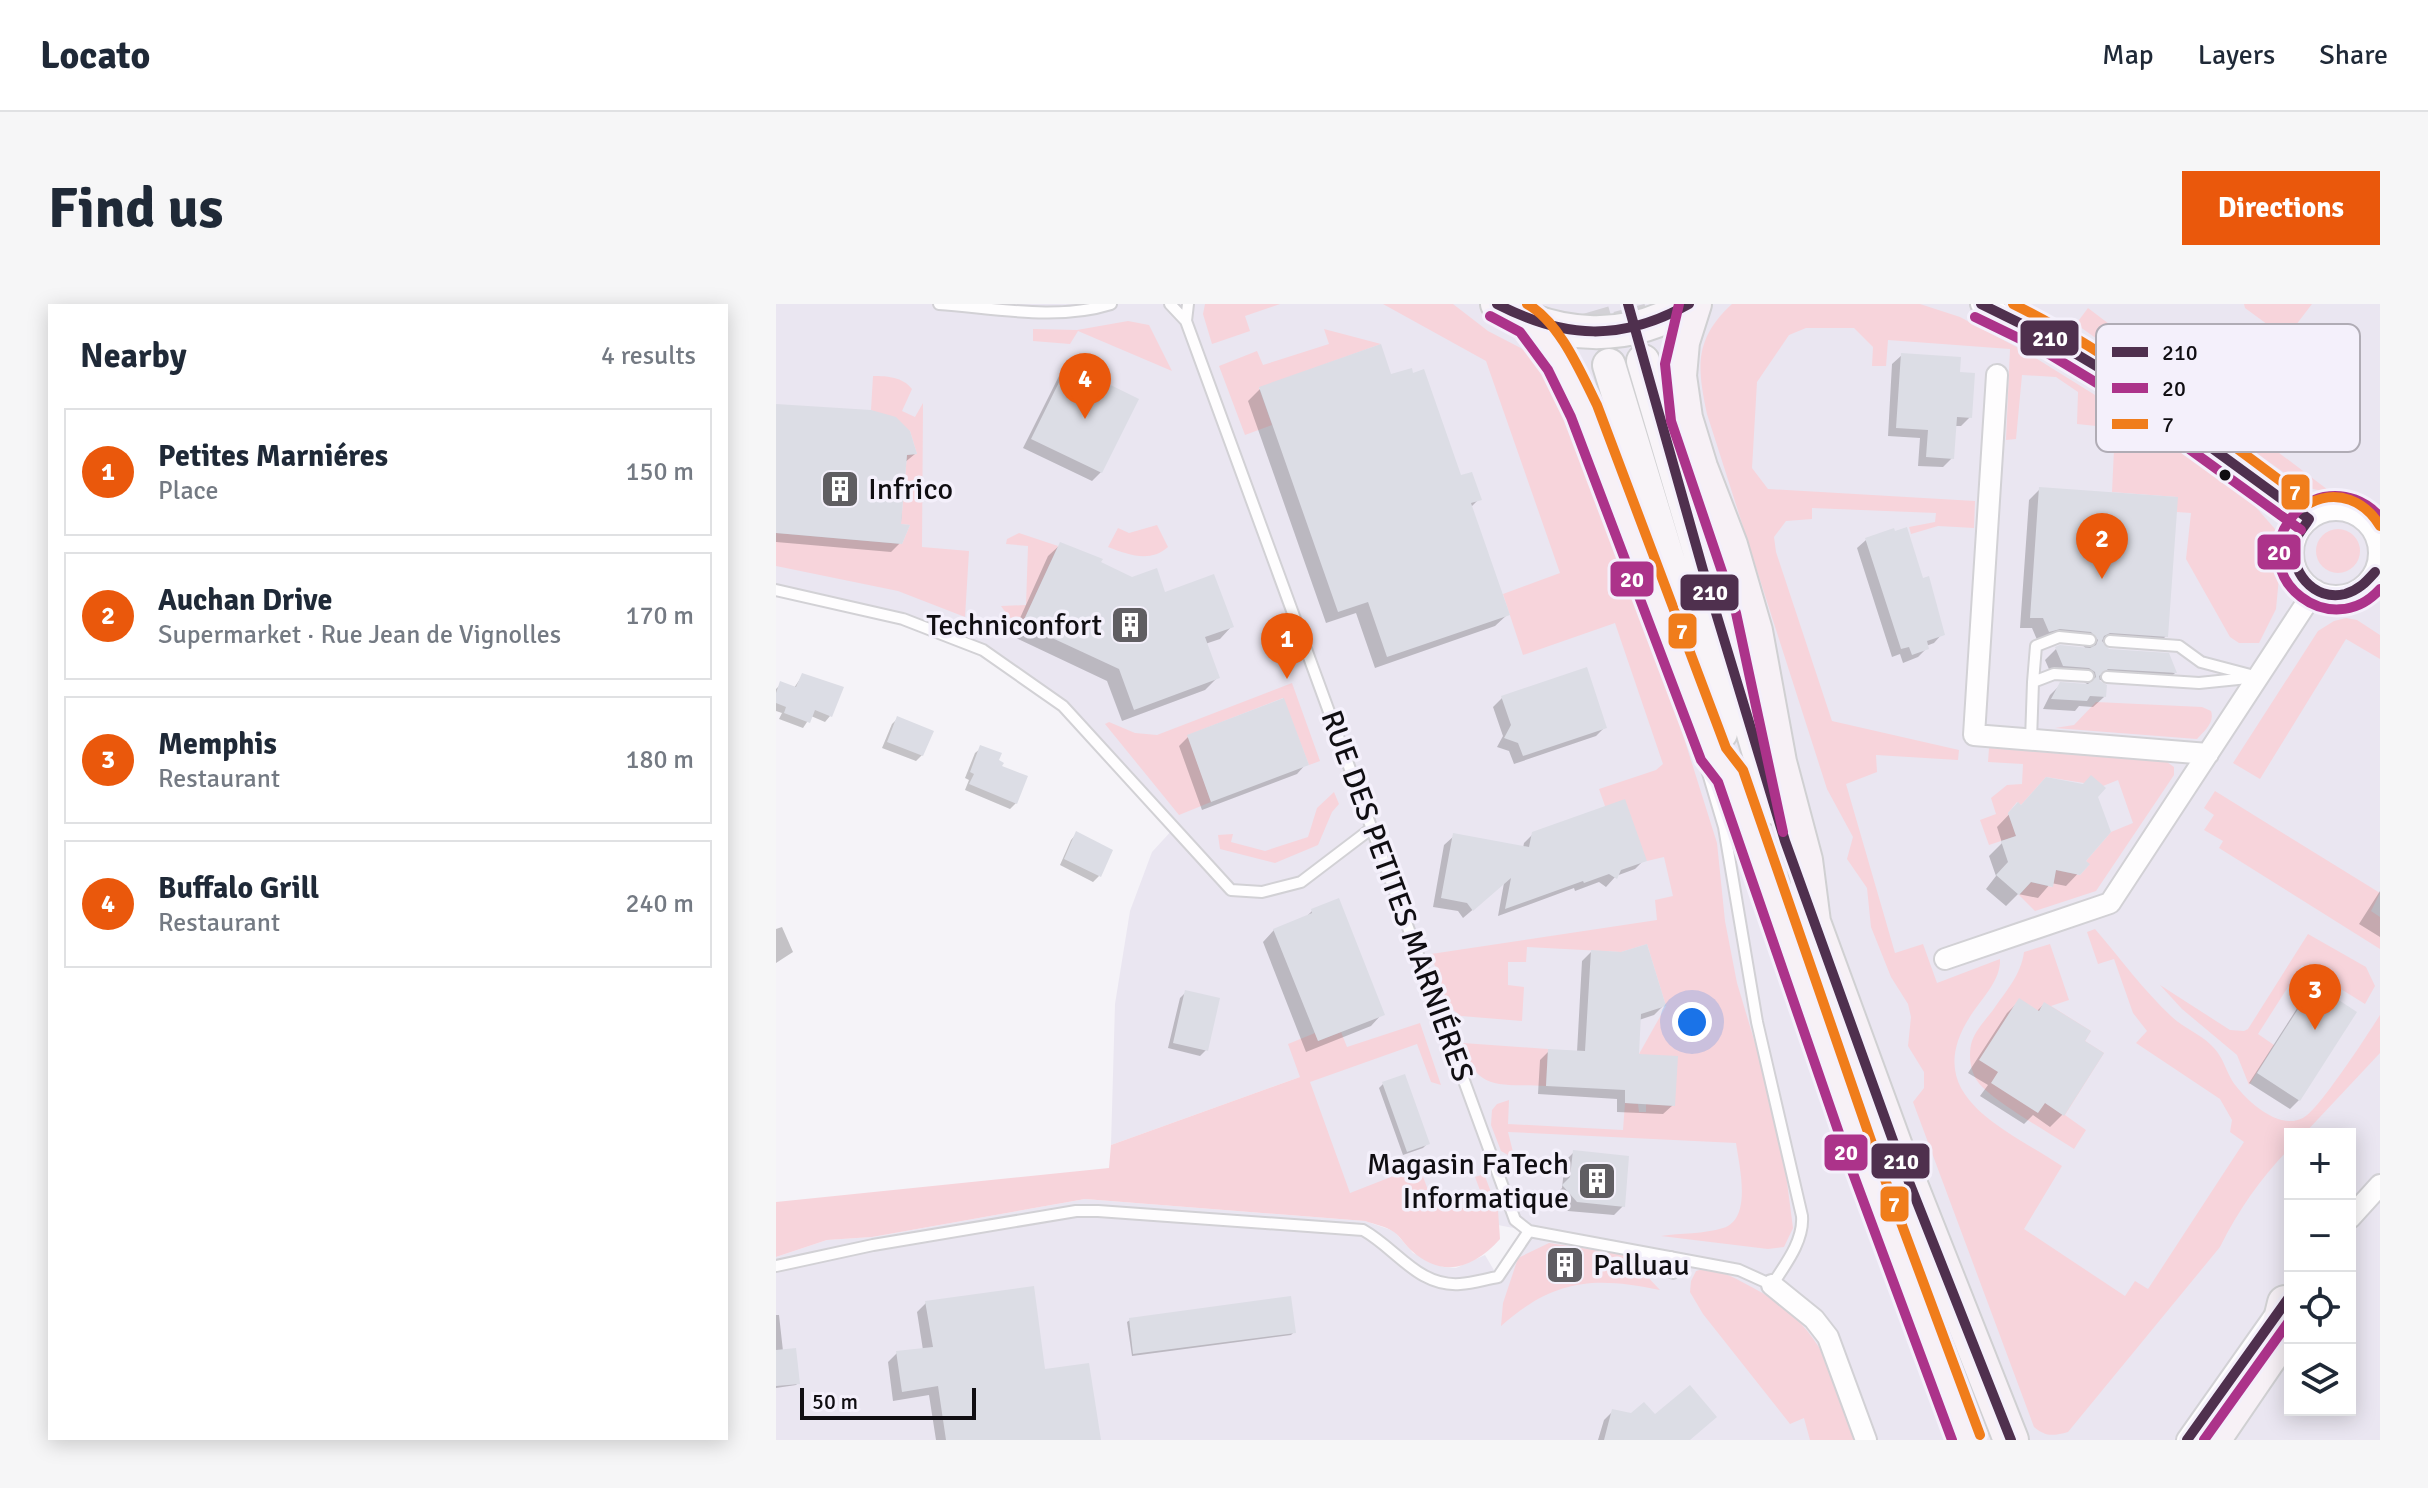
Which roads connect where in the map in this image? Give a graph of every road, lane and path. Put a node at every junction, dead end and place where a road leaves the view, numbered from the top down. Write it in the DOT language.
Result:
graph roads {
  1 [pos="939,304"];
  2 [pos="1111,304"];
  3 [pos="1170,304"];
  4 [pos="1188,304"];
  5 [pos="1497,304"];
  6 [pos="1692,304"];
  7 [pos="1981,304"];
  8 [pos="1186,321"];
  9 [pos="1529,321"];
  10 [pos="1643,361"];
  11 [pos="1609,365"];
  12 [pos="2096,366"];
  13 [pos="1997,375"];
  14 [pos="2217,452"];
  15 [pos="2374,518"];
  16 [pos="2309,519"];
  17 [pos="2378,573"];
  18 [pos="776,590"];
  19 [pos="2315,590"];
  20 [pos="1744,594"];
  21 [pos="1658,604"];
  22 [pos="1722,630"];
  23 [pos="2090,640"];
  24 [pos="2110,641"];
  25 [pos="2088,676"];
  26 [pos="2107,677"];
  27 [pos="2258,677"];
  28 [pos="2033,682"];
  29 [pos="2031,740"];
  30 [pos="2208,754"];
  31 [pos="1730,775"];
  32 [pos="1372,828"];
  33 [pos="1813,922"];
  34 [pos="1945,959"];
  35 [pos="2380,1185"];
  36 [pos="2356,1211"];
  37 [pos="1529,1231"];
  38 [pos="1671,1257"];
  39 [pos="776,1266"];
  40 [pos="1673,1273"];
  41 [pos="1772,1285"];
  42 [pos="2284,1303"];
  43 [pos="2284,1310"];
  44 [pos="2010,1437"];
  45 [pos="1866,1440"];
  46 [pos="1967,1440"];
  47 [pos="2187,1440"];
  48 [pos="2213,1440"];
  1 -- 2 [label="lane"];
  3 -- 8 [label="lane, RUE DES PETITES MARNIÉRES"];
  4 -- 8 [label="lane, RUE DES PETITES MARNIÉRES"];
  5 -- 9 [label="main road"];
  6 -- 9 [label="main road"];
  6 -- 20 [label="highway"];
  7 -- 12 [label="street"];
  8 -- 32 [label="lane, RUE DES PETITES MARNIÉRES"];
  9 -- 21 [label="highway"];
  10 -- 22 [label="main road"];
  11 -- 31 [label="main road"];
  13 -- 29 [label="street"];
  14 -- 16 [label="street"];
  15 -- 16 [label="street"];
  15 -- 17 [label="street"];
  16 -- 19 [label="street"];
  17 -- 19 [label="street"];
  18 -- 32 [label="lane"];
  19 -- 27 [label="street"];
  20 -- 22 [label="lane"];
  20 -- 33 [label="highway"];
  21 -- 31 [label="highway"];
  21 -- 41 [label="lane"];
  22 -- 33 [label="main road"];
  23 -- 28 [label="lane"];
  24 -- 27 [label="lane"];
  25 -- 28 [label="lane"];
  26 -- 27 [label="lane"];
  27 -- 30 [label="street"];
  28 -- 29 [label="lane"];
  29 -- 30 [label="street"];
  30 -- 34 [label="street"];
  31 -- 46 [label="highway"];
  32 -- 37 [label="lane, RUE DES PETITES MARNIÉRES"];
  33 -- 44 [label="highway"];
  35 -- 36 [label="street"];
  37 -- 38 [label="lane"];
  37 -- 39 [label="lane"];
  38 -- 40 [label="lane"];
  38 -- 41 [label="lane"];
  41 -- 45 [label="street"];
  42 -- 47 [label="street"];
  43 -- 48 [label="highway"];
}
